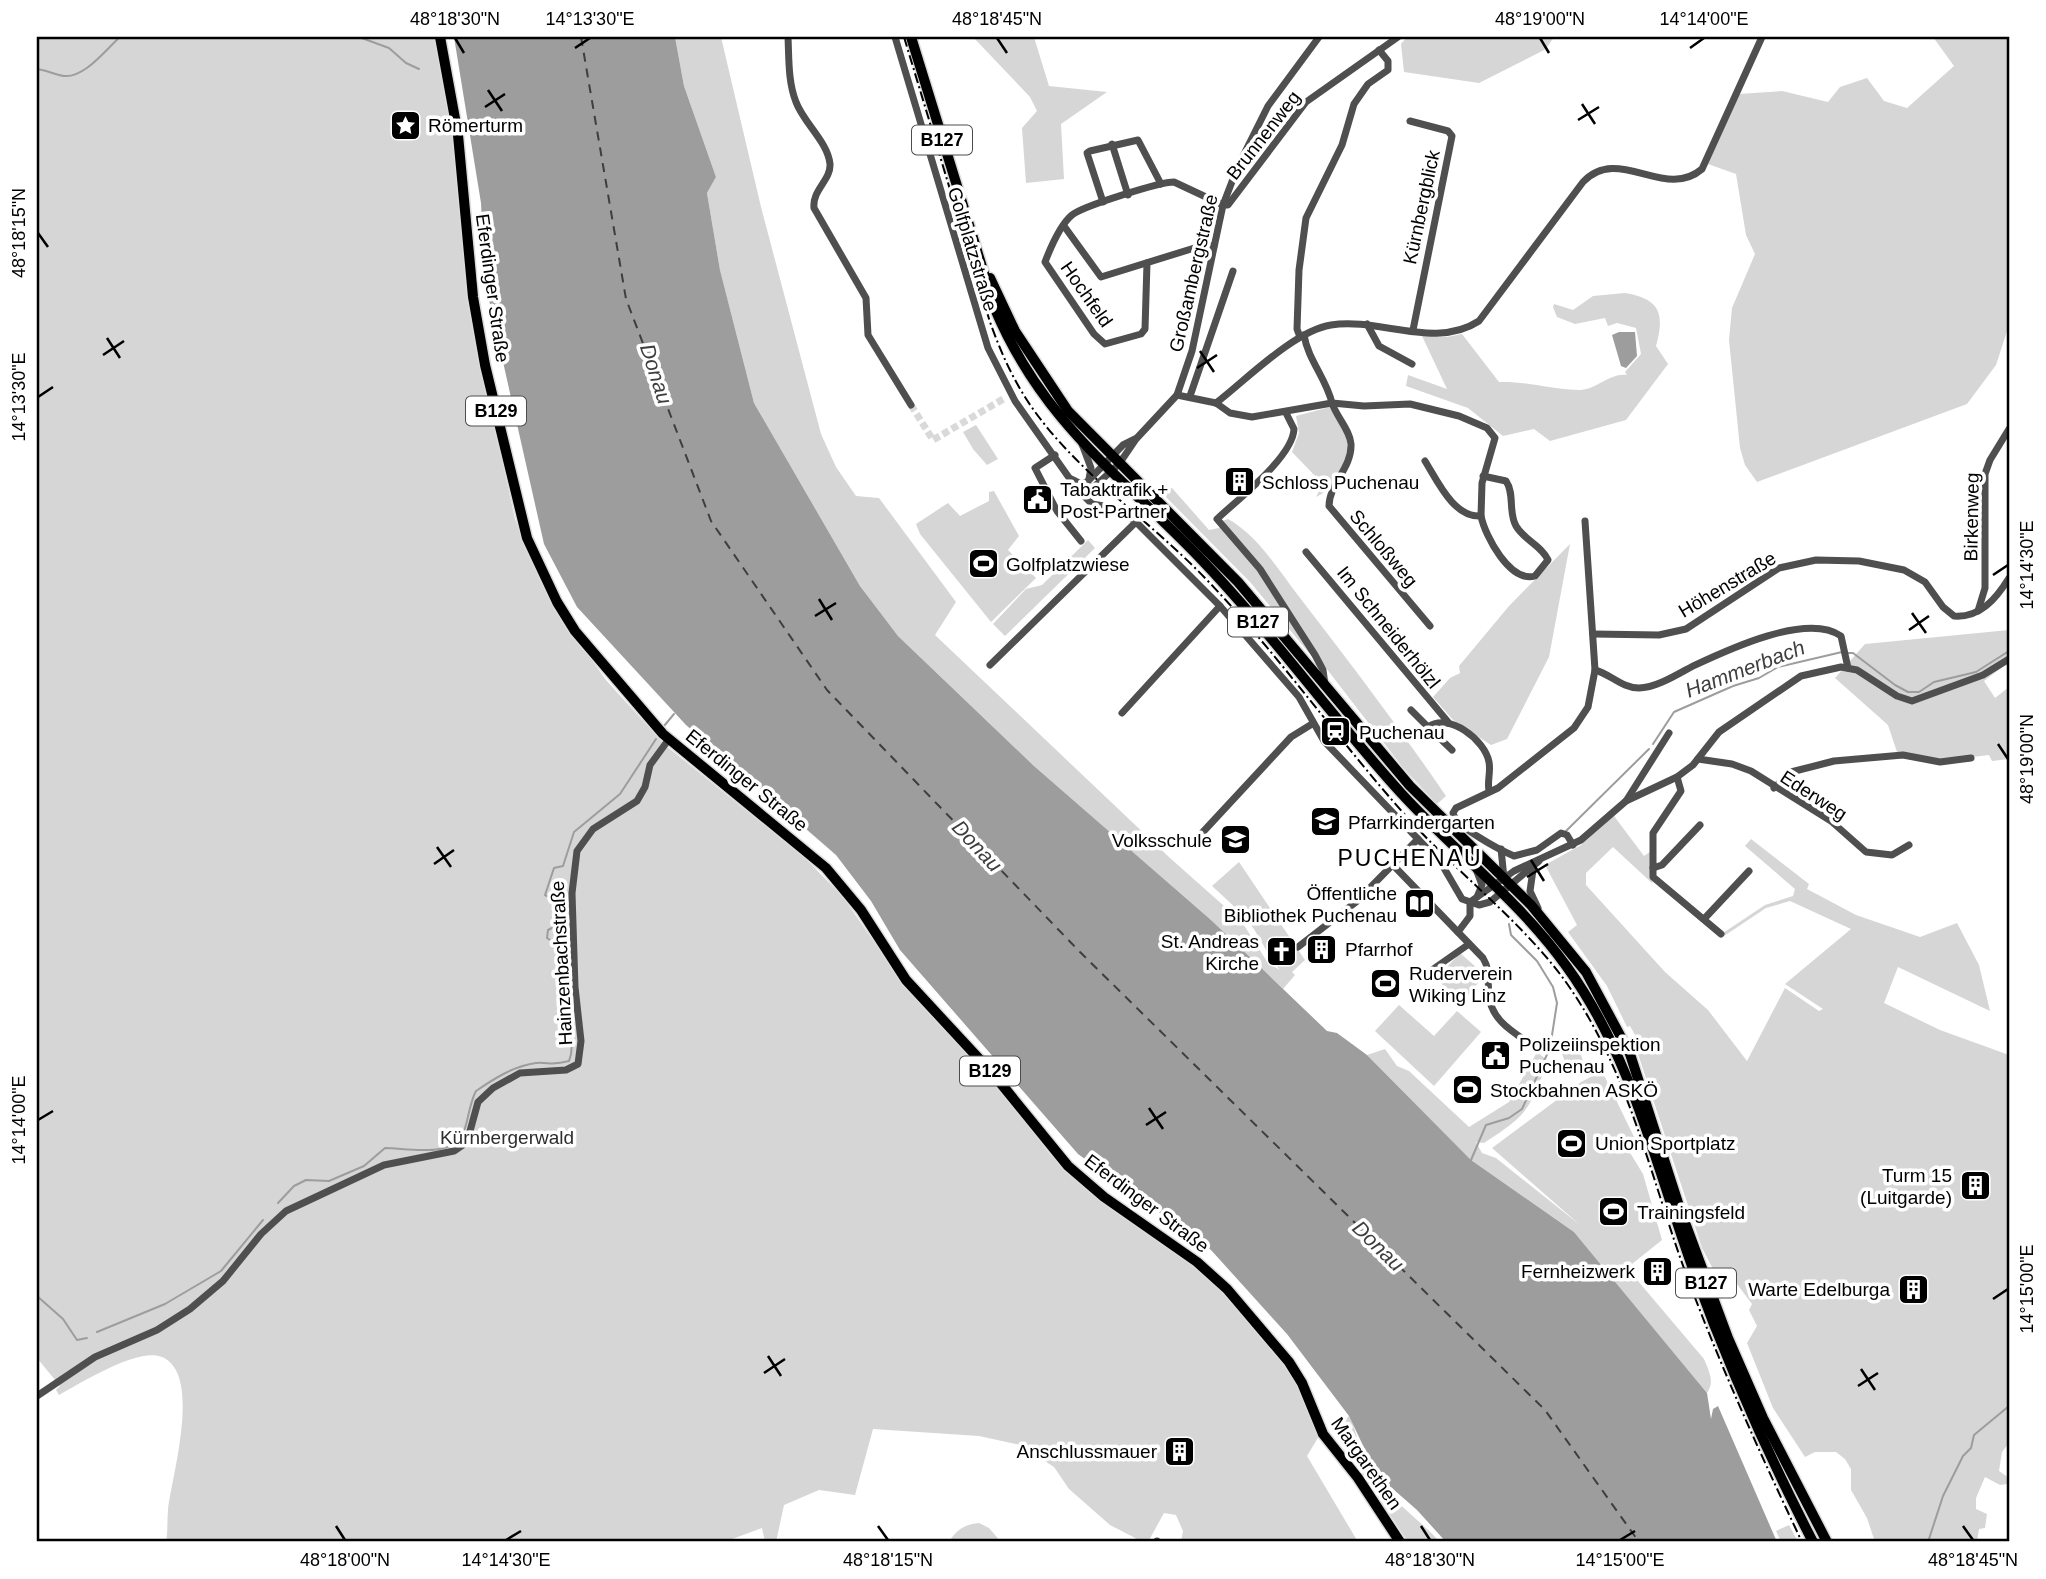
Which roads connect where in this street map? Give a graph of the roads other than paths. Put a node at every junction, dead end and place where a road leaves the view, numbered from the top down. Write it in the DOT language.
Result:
graph roads {
  1 [pos="440,37"];
  2 [pos="788,37"];
  3 [pos="895,37"];
  4 [pos="911,37"];
  5 [pos="1319,37"];
  6 [pos="1398,37"];
  7 [pos="1762,37"];
  8 [pos="1379,50"];
  9 [pos="1410,121"];
  10 [pos="1112,144"];
  11 [pos="1161,184"];
  12 [pos="1128,195"];
  13 [pos="1103,202"];
  14 [pos="1223,205"];
  15 [pos="1064,226"];
  16 [pos="974,242"];
  17 [pos="1214,246"];
  18 [pos="1147,262"];
  19 [pos="1233,271"];
  20 [pos="1367,324"];
  21 [pos="1413,330"];
  22 [pos="1302,336"];
  23 [pos="1412,364"];
  24 [pos="1177,395"];
  25 [pos="1191,396"];
  26 [pos="1216,403"];
  27 [pos="1332,403"];
  28 [pos="911,405"];
  29 [pos="1286,413"];
  30 [pos="2009,429"];
  31 [pos="1136,439"];
  32 [pos="1082,443"];
  33 [pos="1055,455"];
  34 [pos="1107,460"];
  35 [pos="1425,461"];
  36 [pos="1119,464"];
  37 [pos="1111,472"];
  38 [pos="1483,476"];
  39 [pos="1070,479"];
  40 [pos="1089,479"];
  41 [pos="1082,493"];
  42 [pos="1481,516"];
  43 [pos="1585,521"];
  44 [pos="1136,522"];
  45 [pos="1081,541"];
  46 [pos="1306,552"];
  47 [pos="2009,578"];
  48 [pos="1220,606"];
  49 [pos="1978,611"];
  50 [pos="1430,626"];
  51 [pos="1592,634"];
  52 [pos="2009,659"];
  53 [pos="990,666"];
  54 [pos="1848,668"];
  55 [pos="1595,670"];
  56 [pos="1325,685"];
  57 [pos="1410,710"];
  58 [pos="1122,713"];
  59 [pos="1448,722"];
  60 [pos="1312,724"];
  61 [pos="1428,727"];
  62 [pos="1669,733"];
  63 [pos="669,739"];
  64 [pos="1452,750"];
  65 [pos="1971,758"];
  66 [pos="1698,759"];
  67 [pos="1677,777"];
  68 [pos="1774,788"];
  69 [pos="1489,791"];
  70 [pos="1626,801"];
  71 [pos="1700,825"];
  72 [pos="1469,830"];
  73 [pos="1202,833"];
  74 [pos="1455,833"];
  75 [pos="1419,839"];
  76 [pos="1573,845"];
  77 [pos="1909,845"];
  78 [pos="1501,849"];
  79 [pos="1393,865"];
  80 [pos="1536,865"];
  81 [pos="1653,868"];
  82 [pos="1475,869"];
  83 [pos="1749,871"];
  84 [pos="1508,882"];
  85 [pos="1498,889"];
  86 [pos="1477,897"];
  87 [pos="1470,902"];
  88 [pos="1544,918"];
  89 [pos="1704,919"];
  90 [pos="1458,932"];
  91 [pos="1721,934"];
  92 [pos="1469,944"];
  93 [pos="1298,947"];
  94 [pos="1429,972"];
  95 [pos="1539,1051"];
  96 [pos="37,1396"];
  97 [pos="1310,1401"];
  98 [pos="1400,1542"];
  99 [pos="1813,1542"];
  100 [pos="1827,1542"];
  1 -- 63 [label="main road, Eferdinger Straße / B129"];
  2 -- 28 [label="street"];
  3 -- 33 [label="street, Golfplatzstraße"];
  4 -- 16 [label="main road, B127"];
  5 -- 14 [label="street, Großambergstraße"];
  6 -- 8 [label="street, Brunnenweg"];
  7 -- 21 [label="street"];
  8 -- 14 [label="street, Brunnenweg"];
  8 -- 22 [label="street"];
  9 -- 21 [label="street, Kürnbergblick"];
  10 -- 11 [label="street"];
  10 -- 12 [label="street"];
  10 -- 13 [label="street"];
  11 -- 12 [label="street"];
  11 -- 14 [label="street"];
  12 -- 13 [label="street"];
  13 -- 15 [label="street"];
  14 -- 17 [label="street, Großambergstraße"];
  15 -- 18 [label="street, Hochfeld"];
  15 -- 18 [label="street, Hochfeld"];
  16 -- 32 [label="main road, B127"];
  16 -- 34 [label="main road, B127"];
  17 -- 18 [label="street, Hochfeld"];
  17 -- 24 [label="street, Großambergstraße"];
  19 -- 25 [label="street"];
  20 -- 21 [label="street"];
  20 -- 22 [label="street"];
  20 -- 23 [label="street"];
  22 -- 26 [label="street"];
  22 -- 27 [label="street"];
  24 -- 25 [label="street"];
  24 -- 31 [label="street, Großambergstraße"];
  25 -- 26 [label="street"];
  26 -- 29 [label="street"];
  27 -- 29 [label="street"];
  27 -- 38 [label="street"];
  27 -- 50 [label="street, Schloßweg"];
  29 -- 56 [label="street"];
  30 -- 49 [label="street, Birkenweg"];
  31 -- 34 [label="street, Großambergstraße"];
  31 -- 36 [label="street, Großambergstraße"];
  32 -- 34 [label="main road, B127"];
  32 -- 40 [label="street"];
  33 -- 39 [label="street, Golfplatzstraße"];
  33 -- 45 [label="street"];
  34 -- 36 [label="main road, B127"];
  34 -- 37 [label="main road, B127"];
  34 -- 40 [label="street"];
  35 -- 42 [label="street"];
  36 -- 37 [label="street"];
  36 -- 56 [label="main road, B127"];
  37 -- 41 [label="street"];
  37 -- 82 [label="main road, B127"];
  38 -- 42 [label="street"];
  38 -- 42 [label="street"];
  39 -- 40 [label="street"];
  39 -- 41 [label="street, Golfplatzstraße"];
  41 -- 44 [label="street"];
  43 -- 51 [label="street"];
  44 -- 48 [label="street"];
  44 -- 53 [label="street"];
  46 -- 59 [label="street, Im Schneiderhölzl"];
  47 -- 49 [label="street"];
  48 -- 58 [label="street"];
  48 -- 60 [label="street"];
  49 -- 51 [label="street, Höhenstraße"];
  51 -- 55 [label="street"];
  52 -- 54 [label="street"];
  54 -- 55 [label="street"];
  54 -- 66 [label="street"];
  55 -- 69 [label="street"];
  56 -- 74 [label="main road, B127"];
  57 -- 61 [label="street, Im Schneiderhölzl"];
  59 -- 61 [label="street"];
  59 -- 69 [label="street, Im Schneiderhölzl"];
  60 -- 73 [label="street"];
  60 -- 75 [label="street"];
  61 -- 64 [label="street, Im Schneiderhölzl"];
  62 -- 70 [label="street"];
  63 -- 96 [label="street, Hainzenbachstraße"];
  63 -- 97 [label="main road, Eferdinger Straße / B129"];
  65 -- 68 [label="street"];
  66 -- 67 [label="street"];
  66 -- 68 [label="street, Ederweg"];
  67 -- 70 [label="street"];
  67 -- 81 [label="street"];
  68 -- 77 [label="street, Ederweg"];
  69 -- 72 [label="street"];
  70 -- 76 [label="street"];
  71 -- 81 [label="street"];
  72 -- 74 [label="street"];
  72 -- 78 [label="street"];
  74 -- 84 [label="main road, B127"];
  75 -- 79 [label="street"];
  75 -- 87 [label="street"];
  76 -- 78 [label="street"];
  76 -- 80 [label="street"];
  78 -- 84 [label="street"];
  79 -- 90 [label="street"];
  79 -- 93 [label="street"];
  80 -- 84 [label="street"];
  80 -- 88 [label="street"];
  81 -- 89 [label="street"];
  82 -- 85 [label="main road, B127"];
  82 -- 86 [label="street"];
  83 -- 89 [label="street"];
  84 -- 85 [label="street"];
  84 -- 88 [label="main road, B127"];
  85 -- 86 [label="street"];
  85 -- 87 [label="street"];
  85 -- 99 [label="main road, B127"];
  86 -- 87 [label="street"];
  87 -- 90 [label="street"];
  88 -- 100 [label="main road, B127"];
  89 -- 91 [label="street"];
  90 -- 92 [label="street"];
  92 -- 94 [label="street"];
  92 -- 95 [label="street"];
  97 -- 98 [label="main road, Margarethen / B129"];
}
